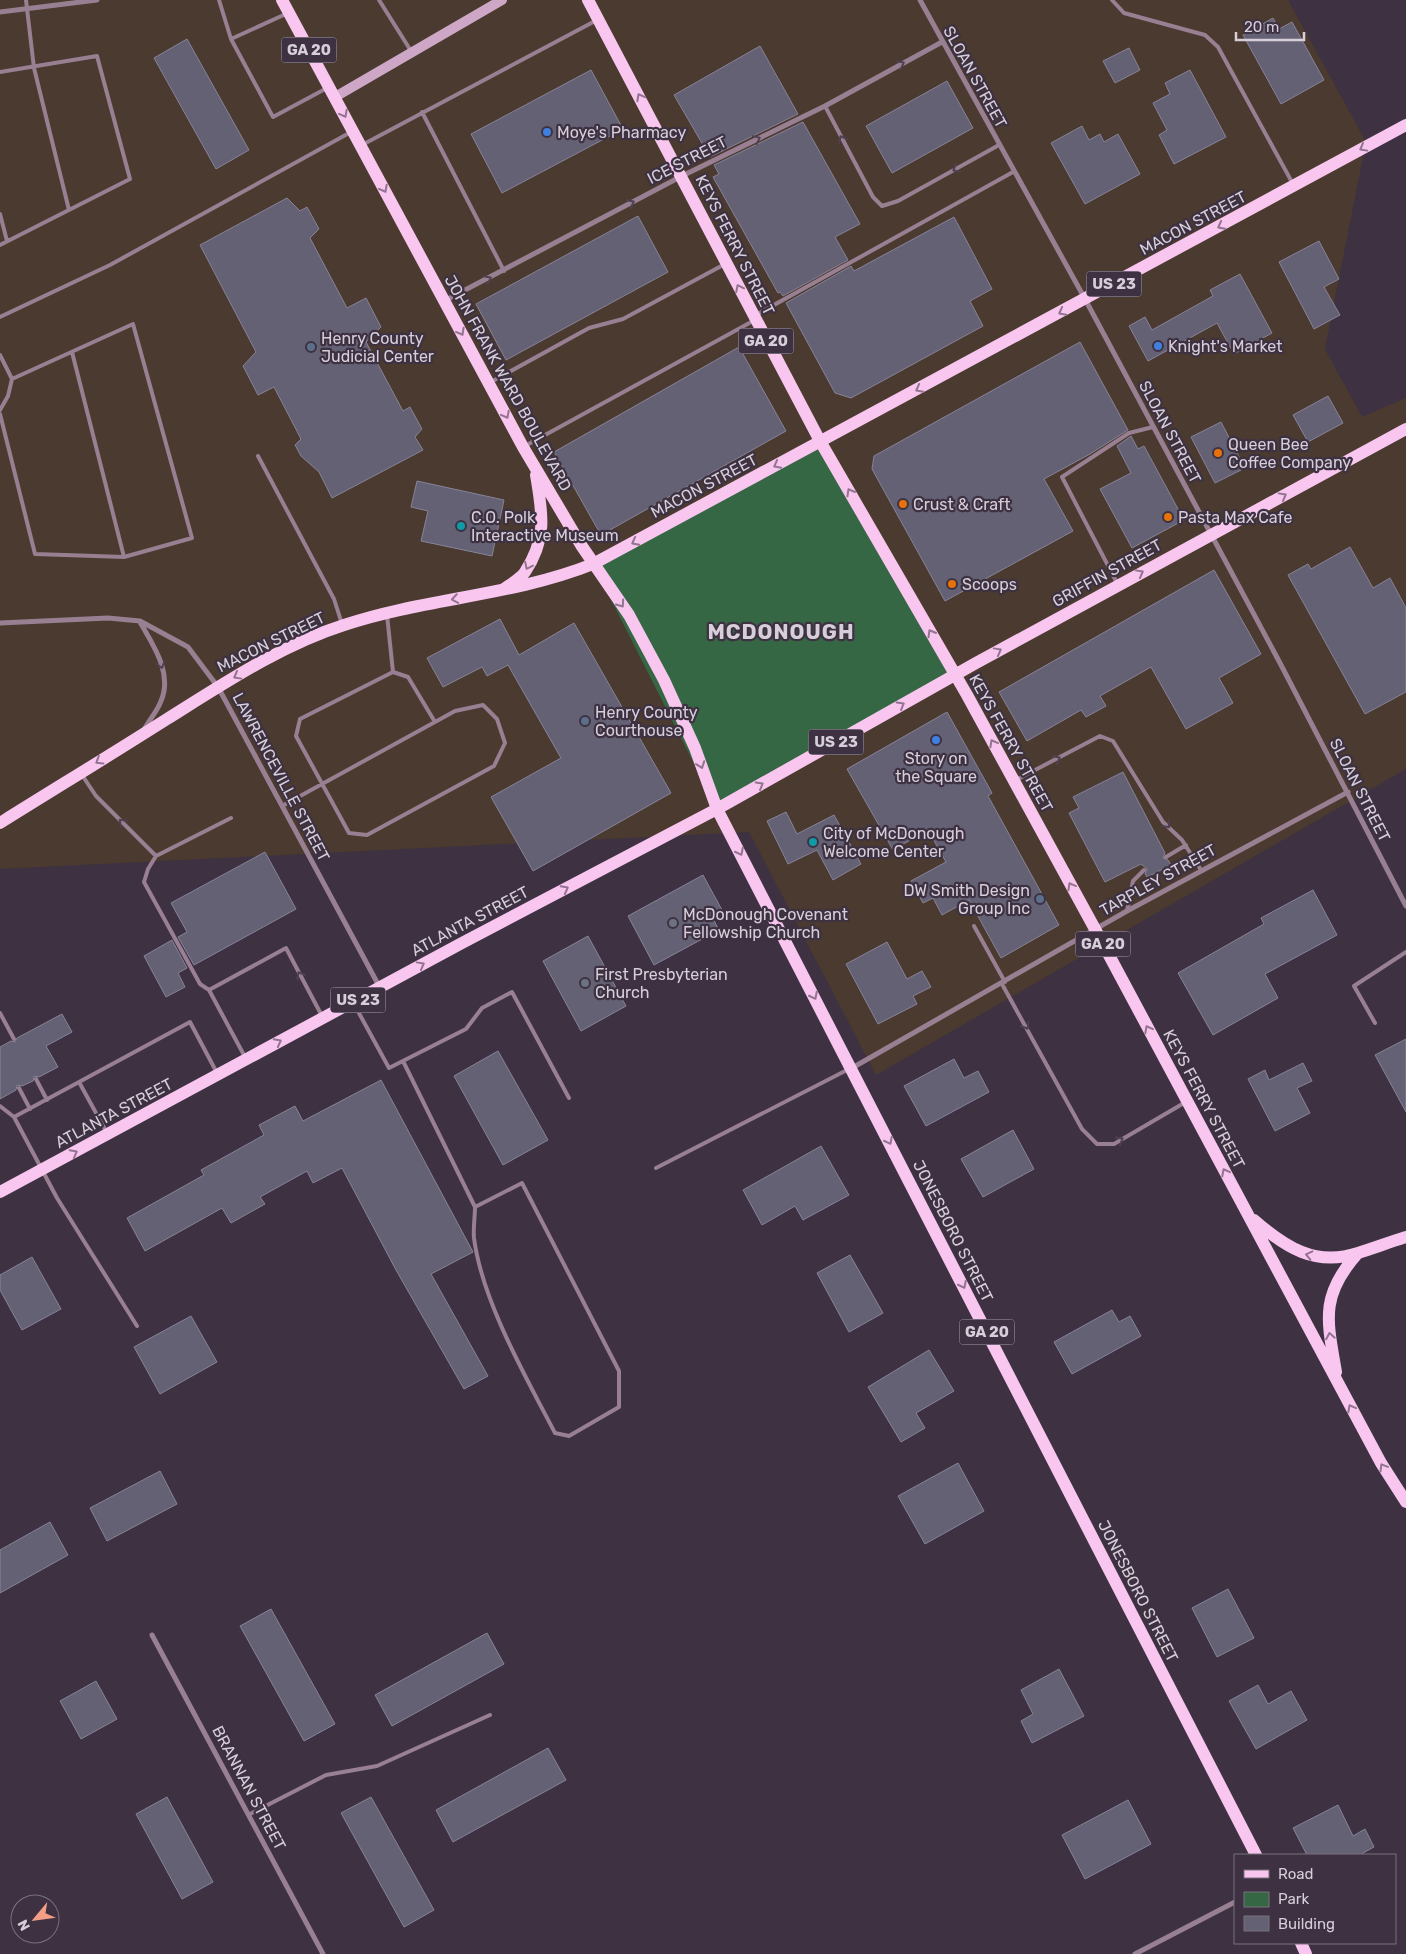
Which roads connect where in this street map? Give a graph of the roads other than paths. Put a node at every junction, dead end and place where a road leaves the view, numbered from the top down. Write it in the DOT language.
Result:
graph roads {
  1 [pos="26,0"];
  2 [pos="97,0"];
  3 [pos="219,0"];
  4 [pos="282,0"];
  5 [pos="379,0"];
  6 [pos="502,0"];
  7 [pos="588,0"];
  8 [pos="920,0"];
  9 [pos="1112,0"];
  10 [pos="28,8"];
  11 [pos="0,12"];
  12 [pos="289,13"];
  13 [pos="599,19"];
  14 [pos="231,39"];
  15 [pos="942,42"];
  16 [pos="412,53"];
  17 [pos="34,68"];
  18 [pos="0,72"];
  19 [pos="332,92"];
  20 [pos="824,106"];
  21 [pos="422,112"];
  22 [pos="1405,129"];
  23 [pos="353,131"];
  24 [pos="999,145"];
  25 [pos="361,146"];
  26 [pos="1013,172"];
  27 [pos="682,176"];
  28 [pos="1295,186"];
  29 [pos="69,210"];
  30 [pos="0,214"];
  31 [pos="7,241"];
  32 [pos="0,245"];
  33 [pos="727,263"];
  34 [pos="504,271"];
  35 [pos="1085,299"];
  36 [pos="444,301"];
  37 [pos="0,317"];
  38 [pos="754,318"];
  39 [pos="72,352"];
  40 [pos="0,355"];
  41 [pos="12,379"];
  42 [pos="489,383"];
  43 [pos="0,410"];
  44 [pos="0,414"];
  45 [pos="1153,427"];
  46 [pos="1406,429"];
  47 [pos="820,441"];
  48 [pos="523,448"];
  49 [pos="258,456"];
  50 [pos="535,468"];
  51 [pos="1211,535"];
  52 [pos="124,557"];
  53 [pos="593,564"];
  54 [pos="1118,585"];
  55 [pos="502,590"];
  56 [pos="386,613"];
  57 [pos="140,621"];
  58 [pos="0,624"];
  59 [pos="342,625"];
  60 [pos="393,672"];
  61 [pos="955,675"];
  62 [pos="218,687"];
  63 [pos="435,722"];
  64 [pos="141,736"];
  65 [pos="81,773"];
  66 [pos="1014,781"];
  67 [pos="320,784"];
  68 [pos="1348,792"];
  69 [pos="282,806"];
  70 [pos="717,809"];
  71 [pos="231,818"];
  72 [pos="0,823"];
  73 [pos="1186,845"];
  74 [pos="156,856"];
  75 [pos="1166,856"];
  76 [pos="1144,870"];
  77 [pos="1201,870"];
  78 [pos="1406,906"];
  79 [pos="1128,911"];
  80 [pos="974,926"];
  81 [pos="1095,929"];
  82 [pos="1406,952"];
  83 [pos="1004,983"];
  84 [pos="381,988"];
  85 [pos="209,990"];
  86 [pos="353,1002"];
  87 [pos="0,1013"];
  88 [pos="323,1018"];
  89 [pos="1375,1023"];
  90 [pos="14,1039"];
  91 [pos="246,1059"];
  92 [pos="402,1061"];
  93 [pos="851,1068"];
  94 [pos="218,1074"];
  95 [pos="36,1079"];
  96 [pos="79,1082"];
  97 [pos="18,1088"];
  98 [pos="569,1098"];
  99 [pos="47,1100"];
  100 [pos="1187,1102"];
  101 [pos="0,1106"];
  102 [pos="30,1109"];
  103 [pos="14,1117"];
  104 [pos="108,1134"];
  105 [pos="656,1168"];
  106 [pos="42,1170"];
  107 [pos="0,1192"];
  108 [pos="475,1207"];
  109 [pos="1248,1215"];
  110 [pos="1406,1237"];
  111 [pos="1357,1254"];
  112 [pos="137,1326"];
  113 [pos="1338,1384"];
  114 [pos="1406,1502"];
  115 [pos="152,1635"];
  116 [pos="490,1715"];
  117 [pos="250,1814"];
  118 [pos="1255,1854"];
  119 [pos="1234,1903"];
  120 [pos="323,1954"];
  121 [pos="1135,1954"];
  1 -- 10 [label="lane"];
  2 -- 10 [label="street"];
  3 -- 14 [label="lane"];
  4 -- 12 [label="main road, JOHN FRANK WARD BOULEVARD / GA 20"];
  5 -- 16 [label="lane"];
  6 -- 16 [label="main road"];
  7 -- 13 [label="main road, KEYS FERRY STREET / GA 20"];
  8 -- 15 [label="street, SLOAN STREET"];
  9 -- 28 [label="lane"];
  10 -- 11 [label="street"];
  10 -- 17 [label="lane"];
  12 -- 14 [label="lane"];
  12 -- 19 [label="main road, JOHN FRANK WARD BOULEVARD / GA 20"];
  13 -- 21 [label="lane"];
  27 -- 13 [label="main road, KEYS FERRY STREET / GA 20, one-way"];
  14 -- 19 [label="lane"];
  20 -- 15 [label="street, ICE STREET, one-way"];
  15 -- 24 [label="street, SLOAN STREET"];
  16 -- 19 [label="main road"];
  17 -- 18 [label="lane"];
  17 -- 29 [label="lane"];
  17 -- 29 [label="lane"];
  19 -- 23 [label="main road, JOHN FRANK WARD BOULEVARD / GA 20, one-way"];
  24 -- 20 [label="lane, one-way"];
  27 -- 20 [label="street, ICE STREET, one-way"];
  21 -- 25 [label="lane"];
  21 -- 34 [label="lane"];
  22 -- 28 [label="main road, MACON STREET / US 23, one-way"];
  23 -- 25 [label="main road, JOHN FRANK WARD BOULEVARD / GA 20"];
  23 -- 37 [label="lane"];
  24 -- 26 [label="street, SLOAN STREET"];
  25 -- 36 [label="main road, JOHN FRANK WARD BOULEVARD / GA 20, one-way"];
  26 -- 35 [label="street, SLOAN STREET"];
  26 -- 38 [label="lane"];
  27 -- 33 [label="main road, KEYS FERRY STREET / GA 20"];
  34 -- 27 [label="street, ICE STREET, one-way"];
  28 -- 35 [label="main road, MACON STREET / US 23, one-way"];
  29 -- 31 [label="lane"];
  30 -- 31 [label="lane"];
  31 -- 32 [label="lane"];
  38 -- 33 [label="main road, KEYS FERRY STREET / GA 20, one-way"];
  33 -- 42 [label="lane"];
  36 -- 34 [label="street, ICE STREET, one-way"];
  35 -- 45 [label="street, SLOAN STREET"];
  35 -- 47 [label="main road, MACON STREET / US 23, one-way"];
  36 -- 42 [label="main road, JOHN FRANK WARD BOULEVARD / GA 20, one-way"];
  38 -- 47 [label="main road, KEYS FERRY STREET / GA 20"];
  38 -- 48 [label="lane"];
  39 -- 41 [label="lane"];
  39 -- 52 [label="lane"];
  39 -- 52 [label="lane"];
  40 -- 41 [label="lane"];
  41 -- 43 [label="lane"];
  42 -- 48 [label="main road, JOHN FRANK WARD BOULEVARD / GA 20, one-way"];
  44 -- 52 [label="lane"];
  45 -- 51 [label="street, SLOAN STREET"];
  45 -- 54 [label="lane"];
  51 -- 46 [label="main road, GRIFFIN STREET / US 23, one-way"];
  47 -- 53 [label="main road, MACON STREET / US 23, one-way"];
  61 -- 47 [label="main road, KEYS FERRY STREET / GA 20, one-way"];
  48 -- 50 [label="main road, JOHN FRANK WARD BOULEVARD / GA 20"];
  49 -- 59 [label="lane"];
  50 -- 53 [label="main road, JOHN FRANK WARD BOULEVARD / GA 20"];
  50 -- 55 [label="main road, one-way"];
  54 -- 51 [label="main road, GRIFFIN STREET / US 23, one-way"];
  51 -- 68 [label="street, SLOAN STREET"];
  53 -- 55 [label="main road, MACON STREET / US 23"];
  53 -- 70 [label="main road, JOHN FRANK WARD BOULEVARD / GA 20, one-way"];
  61 -- 54 [label="main road, GRIFFIN STREET / US 23, one-way"];
  55 -- 56 [label="main road, MACON STREET / US 23, one-way"];
  56 -- 59 [label="main road, MACON STREET / US 23"];
  56 -- 60 [label="lane"];
  57 -- 58 [label="street, LAWRENCEVILLE STREET"];
  57 -- 62 [label="street, LAWRENCEVILLE STREET"];
  57 -- 64 [label="street, one-way"];
  59 -- 62 [label="main road, MACON STREET / US 23, one-way"];
  60 -- 63 [label="lane"];
  60 -- 67 [label="lane"];
  66 -- 61 [label="main road, KEYS FERRY STREET / GA 20, one-way"];
  70 -- 61 [label="main road, ATLANTA STREET / US 23, one-way"];
  62 -- 64 [label="main road, MACON STREET / US 23"];
  62 -- 69 [label="street, LAWRENCEVILLE STREET"];
  63 -- 67 [label="lane"];
  63 -- 67 [label="lane"];
  64 -- 65 [label="main road, MACON STREET / US 23, one-way"];
  65 -- 72 [label="main road, MACON STREET / US 23"];
  74 -- 65 [label="lane, one-way"];
  66 -- 73 [label="lane, one-way"];
  81 -- 66 [label="main road, KEYS FERRY STREET / GA 20, one-way"];
  67 -- 69 [label="lane"];
  68 -- 77 [label="street, TARPLEY STREET"];
  68 -- 78 [label="street, SLOAN STREET"];
  69 -- 84 [label="street, LAWRENCEVILLE STREET"];
  84 -- 70 [label="main road, ATLANTA STREET / US 23, one-way"];
  70 -- 93 [label="main road, JONESBORO STREET / GA 20, one-way"];
  71 -- 74 [label="lane"];
  73 -- 75 [label="lane"];
  73 -- 77 [label="lane"];
  74 -- 85 [label="lane"];
  76 -- 79 [label="lane"];
  77 -- 79 [label="street, TARPLEY STREET"];
  79 -- 81 [label="street, TARPLEY STREET"];
  80 -- 83 [label="lane"];
  81 -- 83 [label="street, TARPLEY STREET"];
  100 -- 81 [label="main road, KEYS FERRY STREET / GA 20, one-way"];
  82 -- 89 [label="lane"];
  83 -- 93 [label="street, TARPLEY STREET"];
  83 -- 100 [label="lane, one-way"];
  84 -- 86 [label="main road, ATLANTA STREET / US 23"];
  88 -- 85 [label="lane, one-way"];
  85 -- 91 [label="lane"];
  86 -- 88 [label="main road, ATLANTA STREET / US 23"];
  86 -- 92 [label="lane"];
  87 -- 90 [label="lane"];
  91 -- 88 [label="main road, ATLANTA STREET / US 23, one-way"];
  91 -- 94 [label="main road, ATLANTA STREET / US 23"];
  92 -- 98 [label="lane"];
  92 -- 108 [label="lane"];
  93 -- 105 [label="lane"];
  93 -- 118 [label="main road, JONESBORO STREET / GA 20, one-way"];
  94 -- 96 [label="lane"];
  94 -- 104 [label="main road, ATLANTA STREET / US 23"];
  95 -- 99 [label="lane"];
  96 -- 99 [label="lane"];
  96 -- 104 [label="lane"];
  97 -- 102 [label="lane"];
  99 -- 102 [label="lane"];
  109 -- 100 [label="main road, KEYS FERRY STREET / GA 20, one-way"];
  101 -- 103 [label="lane"];
  102 -- 103 [label="lane"];
  103 -- 106 [label="lane"];
  106 -- 104 [label="main road, ATLANTA STREET / US 23, one-way"];
  106 -- 107 [label="main road, ATLANTA STREET / US 23"];
  106 -- 112 [label="lane"];
  108 -- 108 [label="lane"];
  111 -- 109 [label="main road, one-way"];
  109 -- 113 [label="main road, KEYS FERRY STREET"];
  110 -- 111 [label="main road"];
  113 -- 111 [label="main road, one-way"];
  114 -- 113 [label="main road, KEYS FERRY STREET, one-way"];
  115 -- 117 [label="street, BRANNAN STREET"];
  116 -- 117 [label="lane"];
  117 -- 120 [label="street, BRANNAN STREET"];
  119 -- 121 [label="street"];
}
